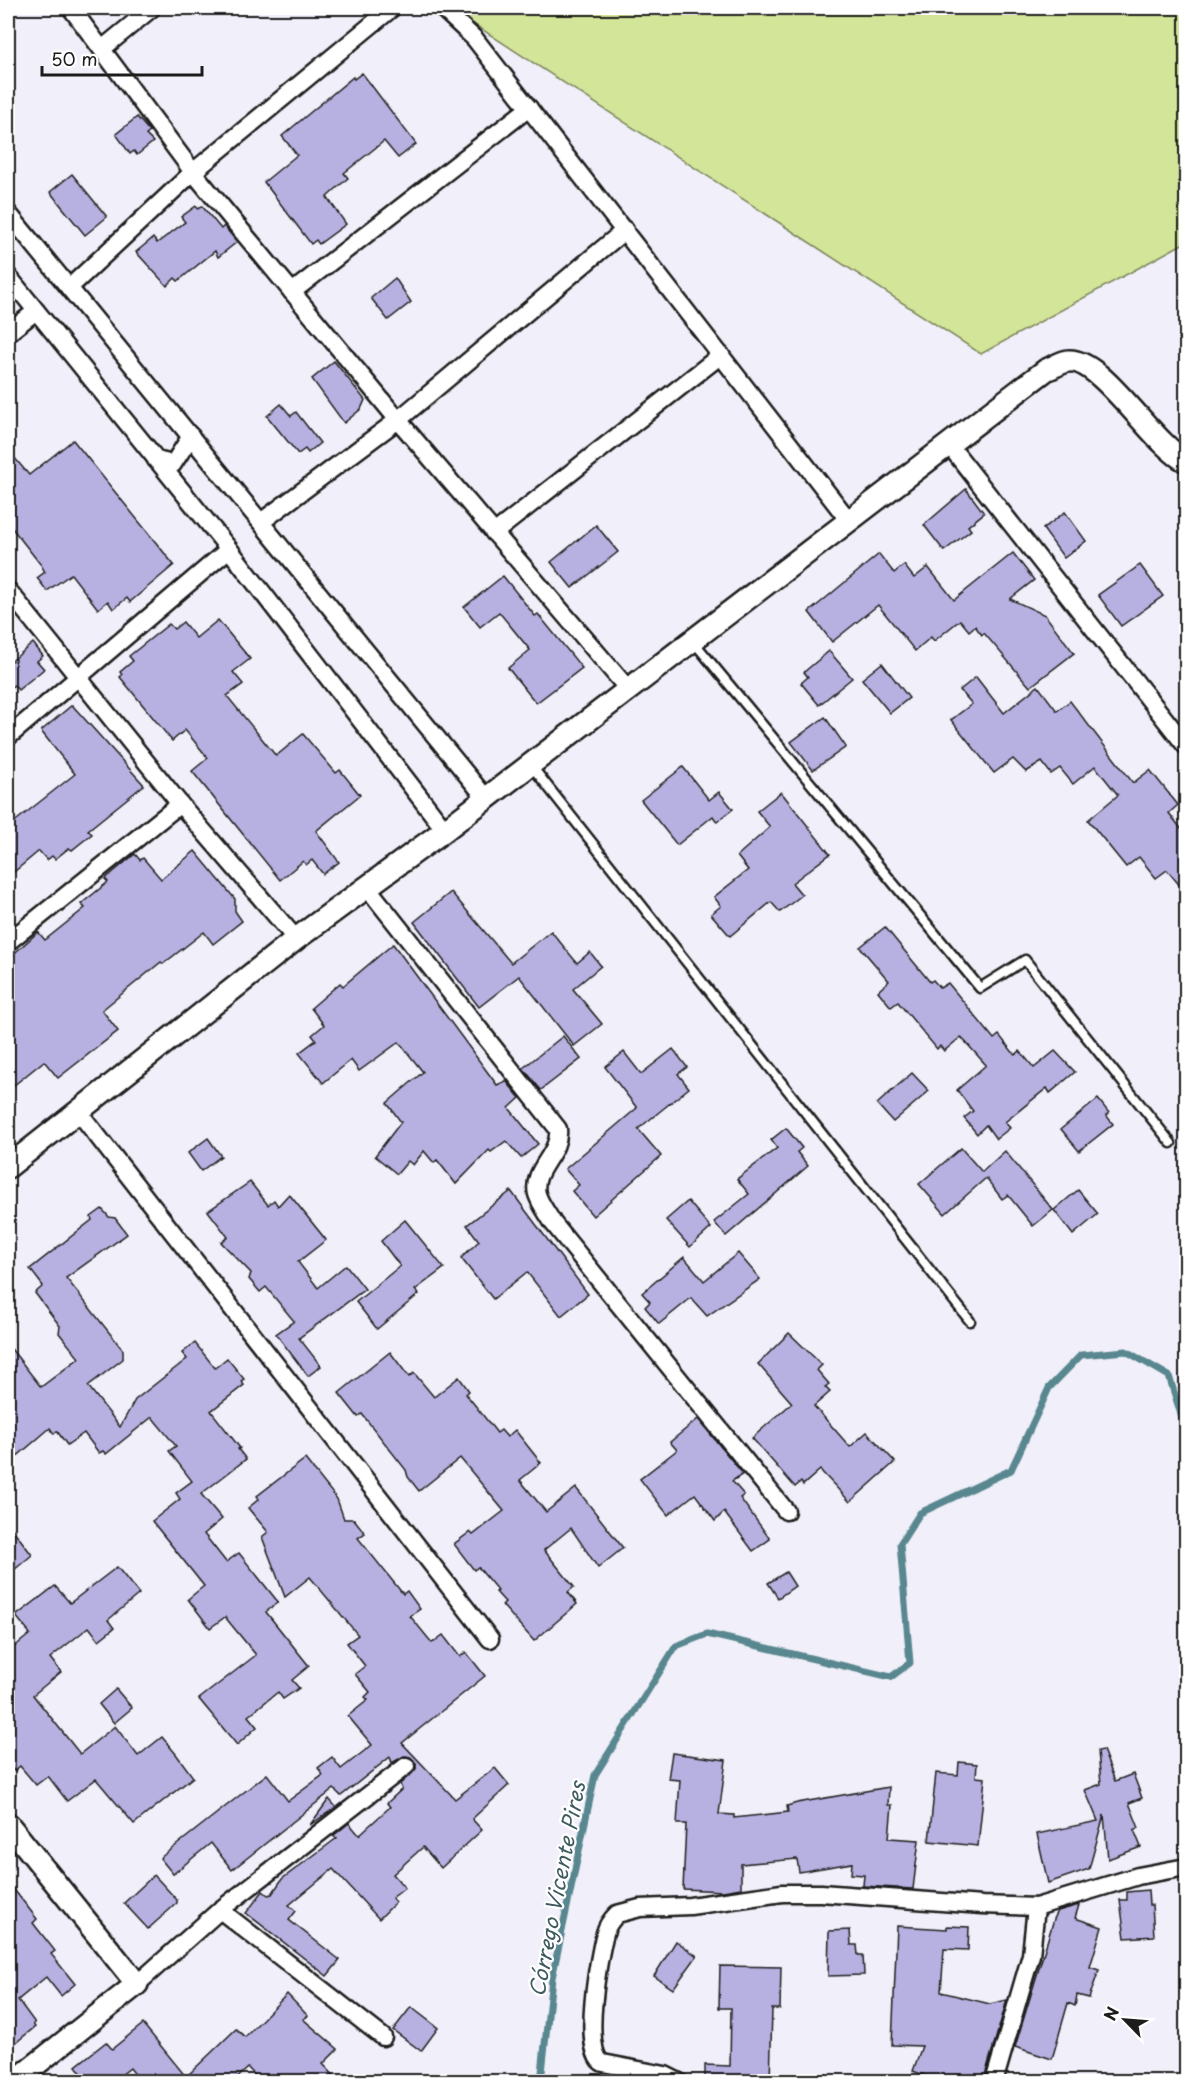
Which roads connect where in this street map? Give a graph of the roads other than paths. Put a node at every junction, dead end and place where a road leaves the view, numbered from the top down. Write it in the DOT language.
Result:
graph roads {
  1 [pos="71,8"];
  2 [pos="152,8"];
  3 [pos="392,8"];
  4 [pos="442,8"];
  5 [pos="102,49"];
  6 [pos="529,108"];
  7 [pos="193,172"];
  8 [pos="8,213"];
  9 [pos="625,230"];
  10 [pos="8,276"];
  11 [pos="70,287"];
  12 [pos="292,292"];
  13 [pos="36,310"];
  14 [pos="8,333"];
  15 [pos="721,355"];
  16 [pos="398,420"];
  17 [pos="191,436"];
  18 [pos="950,446"];
  19 [pos="156,460"];
  20 [pos="1186,461"];
  21 [pos="261,522"];
  22 [pos="850,522"];
  23 [pos="494,532"];
  24 [pos="229,549"];
  25 [pos="8,590"];
  26 [pos="693,640"];
  27 [pos="79,678"];
  28 [pos="628,689"];
  29 [pos="8,737"];
  30 [pos="1186,746"];
  31 [pos="530,764"];
  32 [pos="485,797"];
  33 [pos="180,804"];
  34 [pos="445,830"];
  35 [pos="367,887"];
  36 [pos="296,939"];
  37 [pos="8,942"];
  38 [pos="78,1111"];
  39 [pos="1171,1143"];
  40 [pos="8,1167"];
  41 [pos="970,1321"];
  42 [pos="786,1512"];
  43 [pos="490,1639"];
  44 [pos="406,1766"];
  45 [pos="8,1824"];
  46 [pos="1186,1867"];
  47 [pos="1036,1907"];
  48 [pos="220,1910"];
  49 [pos="137,1984"];
  50 [pos="383,2037"];
  51 [pos="14,2082"];
  52 [pos="679,2082"];
  53 [pos="994,2082"];
  1 -- 5 [label="street"];
  2 -- 5 [label="street"];
  3 -- 7 [label="street"];
  4 -- 6 [label="street"];
  5 -- 7 [label="street"];
  6 -- 9 [label="street"];
  6 -- 12 [label="street"];
  7 -- 11 [label="street"];
  7 -- 12 [label="street"];
  8 -- 11 [label="street"];
  9 -- 15 [label="street"];
  9 -- 16 [label="street"];
  10 -- 13 [label="street"];
  11 -- 17 [label="street"];
  12 -- 16 [label="street"];
  13 -- 14 [label="street"];
  13 -- 19 [label="street"];
  15 -- 22 [label="street"];
  15 -- 23 [label="street"];
  16 -- 21 [label="street"];
  16 -- 23 [label="street"];
  17 -- 19 [label="street"];
  17 -- 21 [label="street"];
  18 -- 20 [label="street"];
  18 -- 22 [label="street"];
  18 -- 30 [label="street"];
  19 -- 24 [label="street"];
  21 -- 32 [label="street"];
  22 -- 26 [label="street"];
  23 -- 28 [label="street"];
  24 -- 27 [label="street"];
  24 -- 34 [label="street"];
  25 -- 27 [label="street"];
  26 -- 28 [label="street"];
  26 -- 39 [label="lane"];
  27 -- 29 [label="street"];
  27 -- 33 [label="street"];
  28 -- 31 [label="street"];
  31 -- 32 [label="street"];
  31 -- 41 [label="lane"];
  32 -- 34 [label="street"];
  33 -- 36 [label="street"];
  33 -- 37 [label="street"];
  34 -- 35 [label="street"];
  35 -- 36 [label="street"];
  35 -- 42 [label="street"];
  36 -- 38 [label="street"];
  38 -- 40 [label="street"];
  38 -- 43 [label="street"];
  44 -- 48 [label="street"];
  45 -- 49 [label="street"];
  46 -- 47 [label="street"];
  47 -- 52 [label="street"];
  47 -- 53 [label="street"];
  48 -- 49 [label="street"];
  48 -- 50 [label="street"];
  49 -- 51 [label="street"];
}
